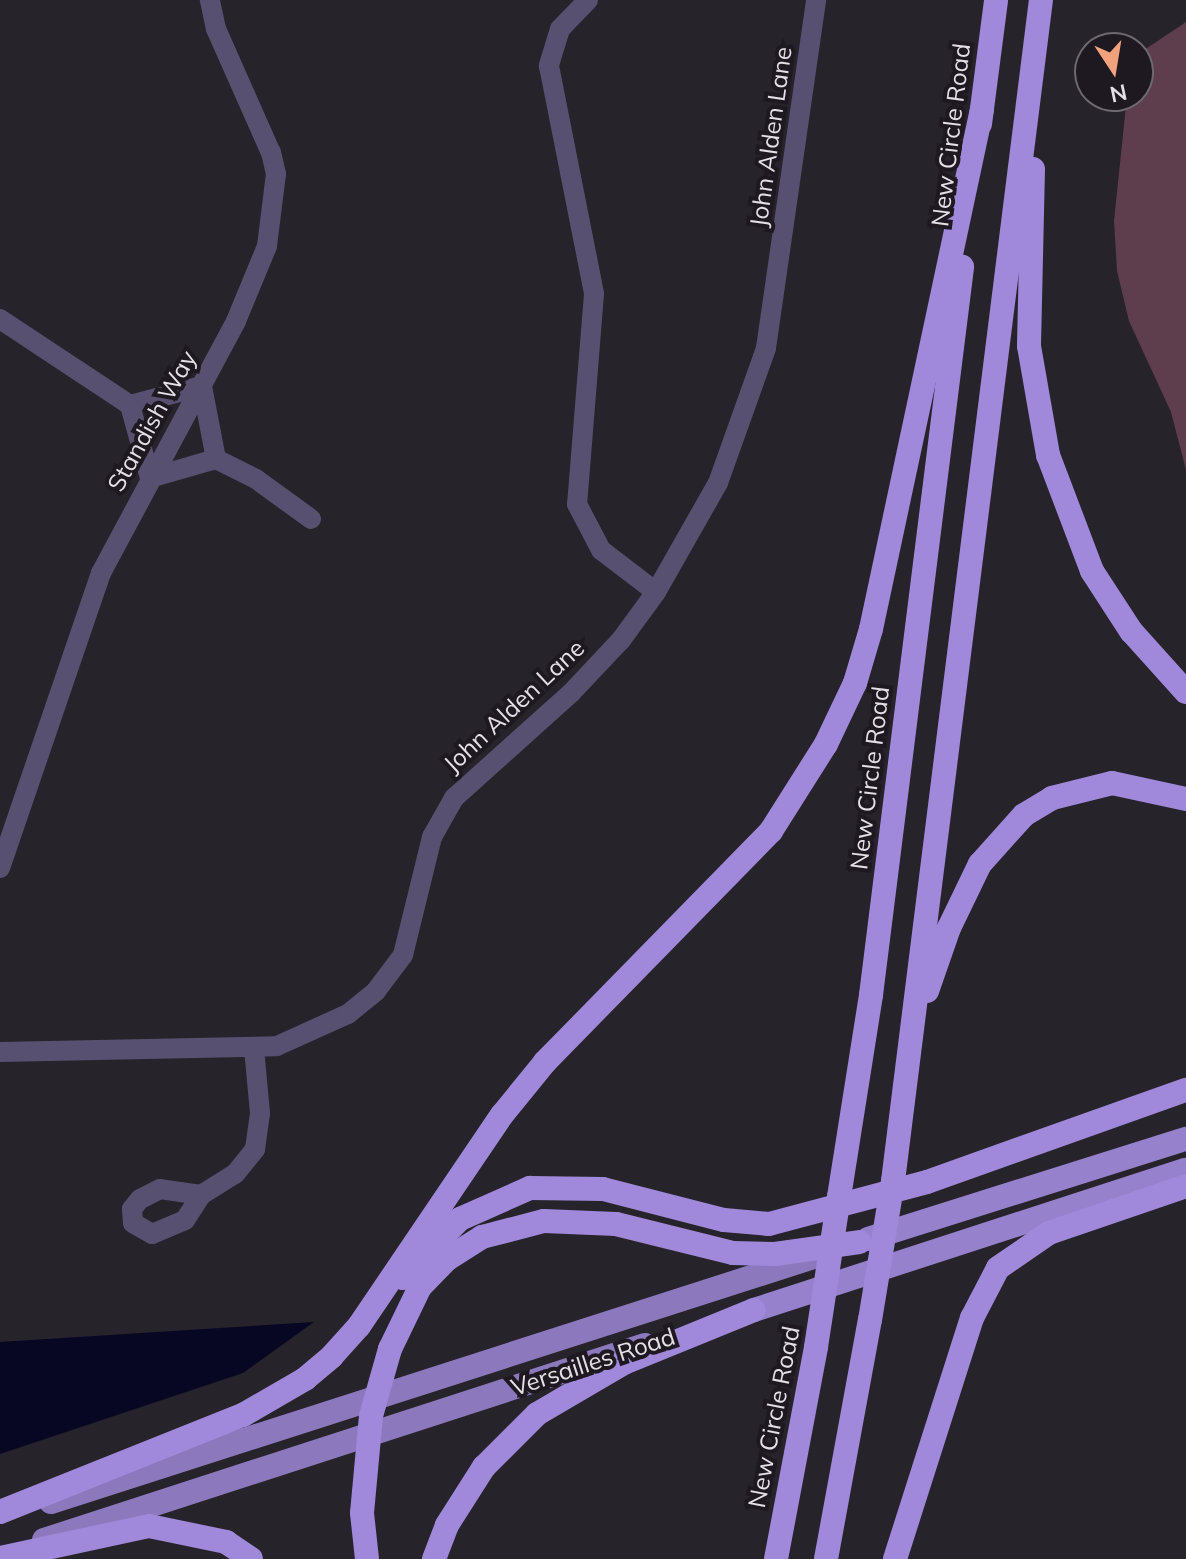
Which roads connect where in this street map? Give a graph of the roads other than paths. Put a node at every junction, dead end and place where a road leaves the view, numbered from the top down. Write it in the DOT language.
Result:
graph roads {
  1 [pos="210,0"];
  2 [pos="588,0"];
  3 [pos="816,0"];
  4 [pos="996,0"];
  5 [pos="1040,9"];
  6 [pos="982,109"];
  7 [pos="0,319"];
  8 [pos="202,386"];
  9 [pos="130,405"];
  10 [pos="216,459"];
  11 [pos="150,478"];
  12 [pos="311,519"];
  13 [pos="656,592"];
  14 [pos="1186,692"];
  15 [pos="1186,799"];
  16 [pos="0,868"];
  17 [pos="0,1035"];
  18 [pos="254,1048"];
  19 [pos="0,1052"];
  20 [pos="27,1052"];
  21 [pos="1186,1090"];
  22 [pos="903,1091"];
  23 [pos="1186,1139"];
  24 [pos="1186,1170"];
  25 [pos="1186,1186"];
  26 [pos="201,1195"];
  27 [pos="859,1242"];
  28 [pos="378,1299"];
  29 [pos="754,1310"];
  30 [pos="0,1512"];
  31 [pos="0,1518"];
  32 [pos="0,1556"];
  33 [pos="251,1559"];
  34 [pos="367,1559"];
  35 [pos="434,1559"];
  36 [pos="773,1559"];
  37 [pos="826,1559"];
  38 [pos="895,1559"];
  1 -- 8 [label="street, Standish Way"];
  2 -- 13 [label="street"];
  3 -- 13 [label="street, John Alden Lane"];
  4 -- 6 [label="highway, New Circle Road"];
  5 -- 14 [label="highway"];
  5 -- 22 [label="highway"];
  6 -- 28 [label="highway"];
  6 -- 36 [label="highway, New Circle Road, bridge"];
  7 -- 9 [label="street"];
  8 -- 9 [label="street"];
  8 -- 10 [label="street"];
  8 -- 11 [label="street, Standish Way"];
  9 -- 11 [label="street"];
  10 -- 11 [label="street"];
  10 -- 12 [label="street"];
  11 -- 16 [label="street, Standish Way"];
  13 -- 18 [label="street, John Alden Lane"];
  15 -- 22 [label="highway"];
  17 -- 20 [label="street"];
  18 -- 20 [label="street, John Alden Lane"];
  18 -- 26 [label="street"];
  19 -- 20 [label="street, John Alden Lane"];
  21 -- 28 [label="highway"];
  22 -- 37 [label="highway, bridge"];
  23 -- 27 [label="highway, Versailles Road"];
  24 -- 29 [label="highway, Versailles Road"];
  25 -- 38 [label="highway"];
  27 -- 31 [label="main road, Versailles Road"];
  27 -- 34 [label="highway, bridge"];
  28 -- 30 [label="highway"];
  29 -- 32 [label="main road, Versailles Road"];
  29 -- 35 [label="highway"];
  32 -- 33 [label="highway"];
}
